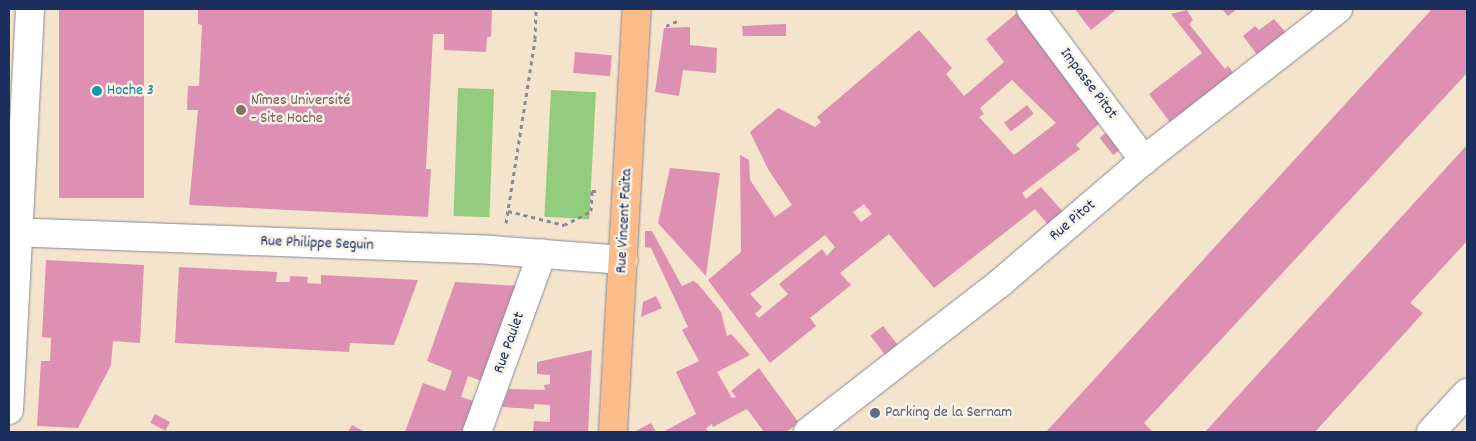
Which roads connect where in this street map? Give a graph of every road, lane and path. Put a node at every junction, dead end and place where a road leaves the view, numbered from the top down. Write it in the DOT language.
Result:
graph roads {
  1 [pos="30,9"];
  2 [pos="536,9"];
  3 [pos="636,9"];
  4 [pos="1031,9"];
  5 [pos="1338,9"];
  6 [pos="1144,160"];
  7 [pos="609,190"];
  8 [pos="508,211"];
  9 [pos="14,233"];
  10 [pos="503,250"];
  11 [pos="542,254"];
  12 [pos="624,260"];
  13 [pos="1467,393"];
  14 [pos="9,410"];
  15 [pos="478,432"];
  16 [pos="613,432"];
  17 [pos="808,432"];
  18 [pos="1431,432"];
  1 -- 9 [label="street"];
  2 -- 8 [label="path"];
  3 -- 12 [label="main road, Rue Vincent Faïta"];
  4 -- 6 [label="street, Impasse Pitot"];
  5 -- 6 [label="street, Rue Pitot"];
  6 -- 17 [label="street, Rue Pitot"];
  7 -- 8 [label="path"];
  8 -- 10 [label="path"];
  9 -- 10 [label="street, Rue Philippe Seguin"];
  9 -- 14 [label="street"];
  10 -- 11 [label="street, Rue Philippe Seguin"];
  11 -- 12 [label="street, Rue Philippe Seguin"];
  11 -- 15 [label="street, Rue Paulet"];
  12 -- 16 [label="main road, Rue Vincent Faïta"];
  13 -- 18 [label="street"];
}
